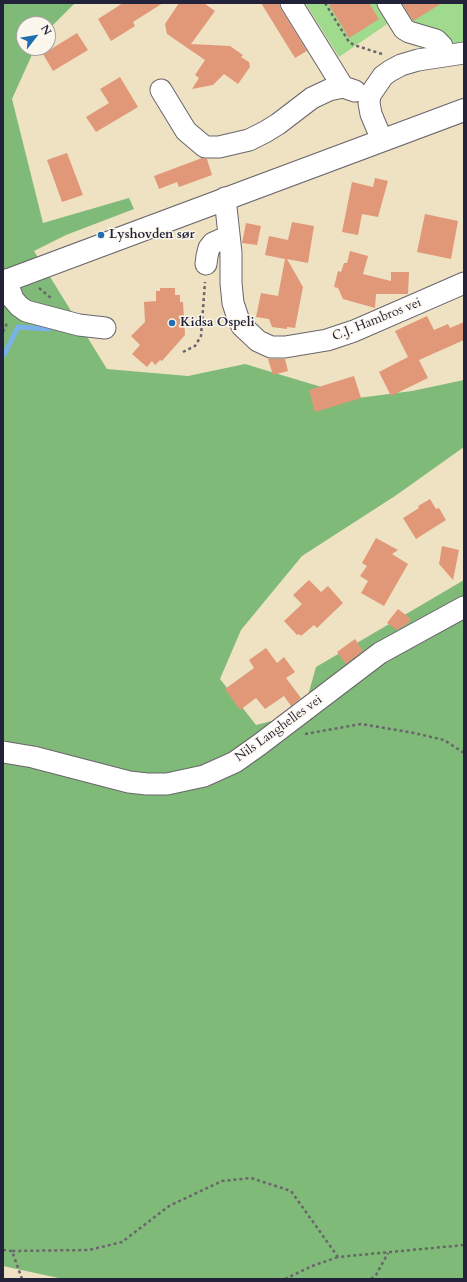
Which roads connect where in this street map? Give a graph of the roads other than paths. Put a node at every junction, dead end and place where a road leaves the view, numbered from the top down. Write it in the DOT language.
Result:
graph roads {
  1 [pos="291,3"];
  2 [pos="388,3"];
  3 [pos="464,53"];
  4 [pos="444,56"];
  5 [pos="343,87"];
  6 [pos="161,90"];
  7 [pos="370,95"];
  8 [pos="464,110"];
  9 [pos="382,140"];
  10 [pos="225,198"];
  11 [pos="230,236"];
  12 [pos="206,264"];
  13 [pos="4,281"];
  14 [pos="464,283"];
  15 [pos="105,328"];
  16 [pos="464,607"];
  17 [pos="3,752"];
  1 -- 5 [label="street"];
  2 -- 4 [label="street"];
  3 -- 4 [label="street"];
  4 -- 7 [label="street"];
  5 -- 6 [label="street"];
  5 -- 7 [label="street"];
  7 -- 9 [label="street"];
  8 -- 9 [label="main road"];
  9 -- 10 [label="main road"];
  10 -- 11 [label="street, C.J. Hambros vei"];
  10 -- 13 [label="main road"];
  11 -- 12 [label="street"];
  11 -- 14 [label="street, C.J. Hambros vei"];
  13 -- 15 [label="street"];
  16 -- 17 [label="street, Nils Langhelles vei"];
}
